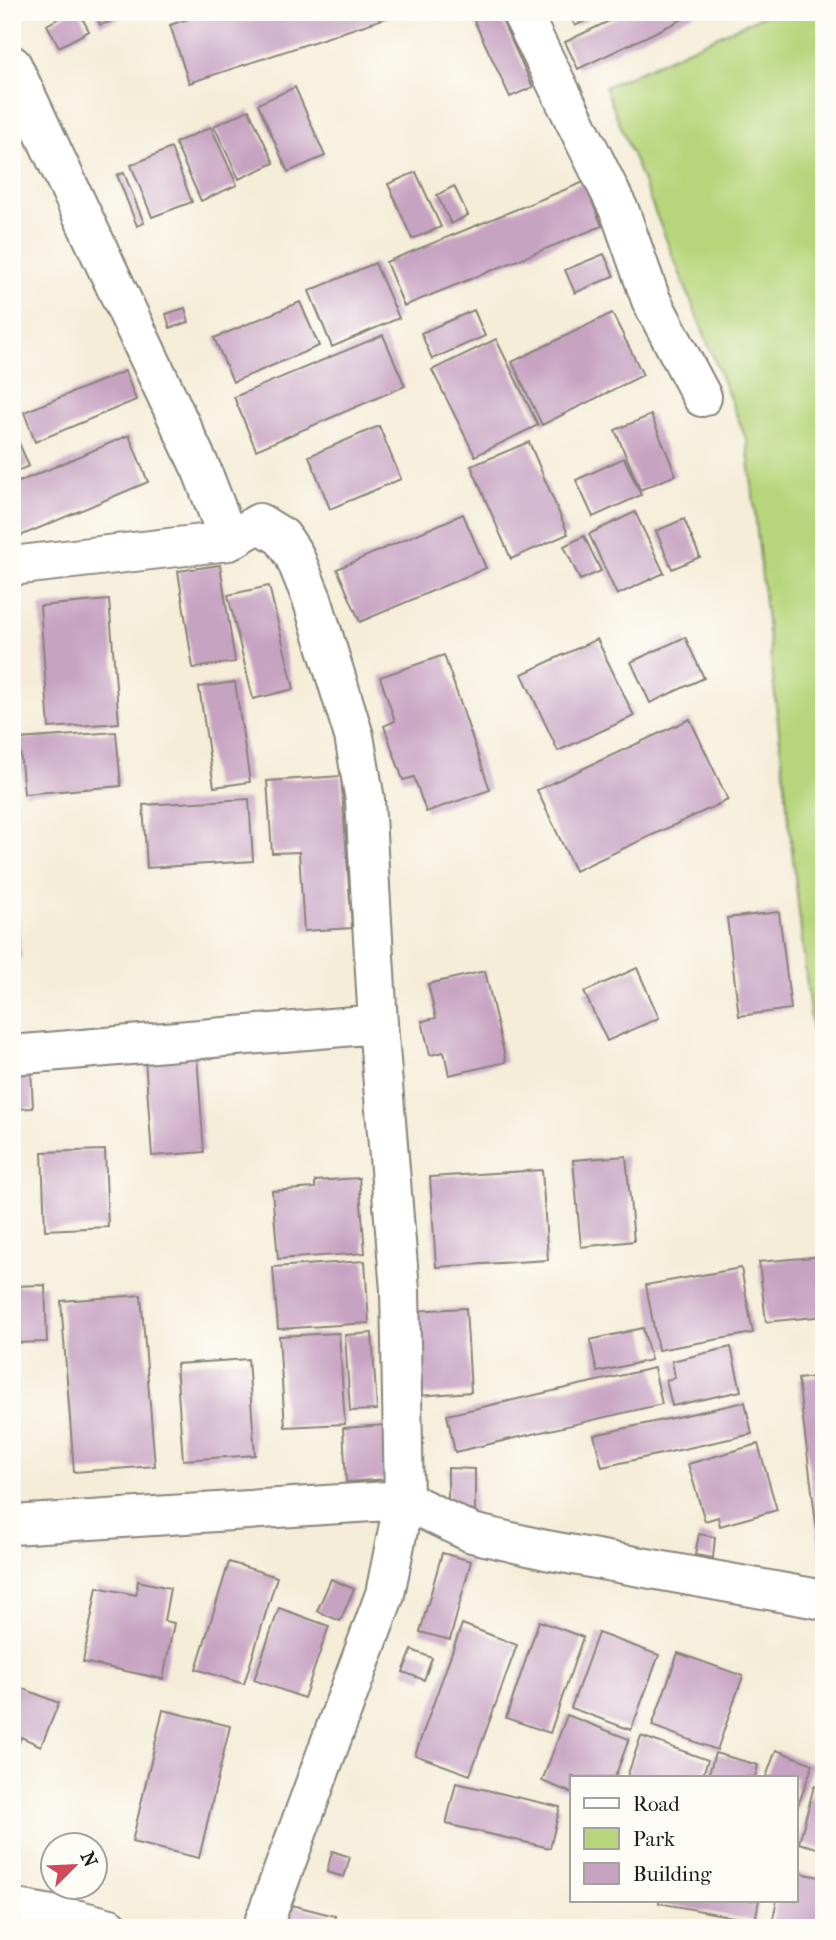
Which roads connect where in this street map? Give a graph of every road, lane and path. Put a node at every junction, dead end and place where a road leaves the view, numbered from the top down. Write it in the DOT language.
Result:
graph roads {
  1 [pos="521,12"];
  2 [pos="12,65"];
  3 [pos="702,397"];
  4 [pos="229,541"];
  5 [pos="12,566"];
  6 [pos="378,1024"];
  7 [pos="12,1055"];
  8 [pos="404,1500"];
  9 [pos="12,1525"];
  10 [pos="824,1600"];
  11 [pos="12,1908"];
  12 [pos="110,1928"];
  13 [pos="262,1928"];
  1 -- 3 [label="street"];
  2 -- 4 [label="street"];
  4 -- 5 [label="street"];
  4 -- 6 [label="street"];
  6 -- 7 [label="street"];
  6 -- 8 [label="street"];
  8 -- 9 [label="street"];
  8 -- 10 [label="street"];
  8 -- 13 [label="street"];
  11 -- 12 [label="street"];
}
